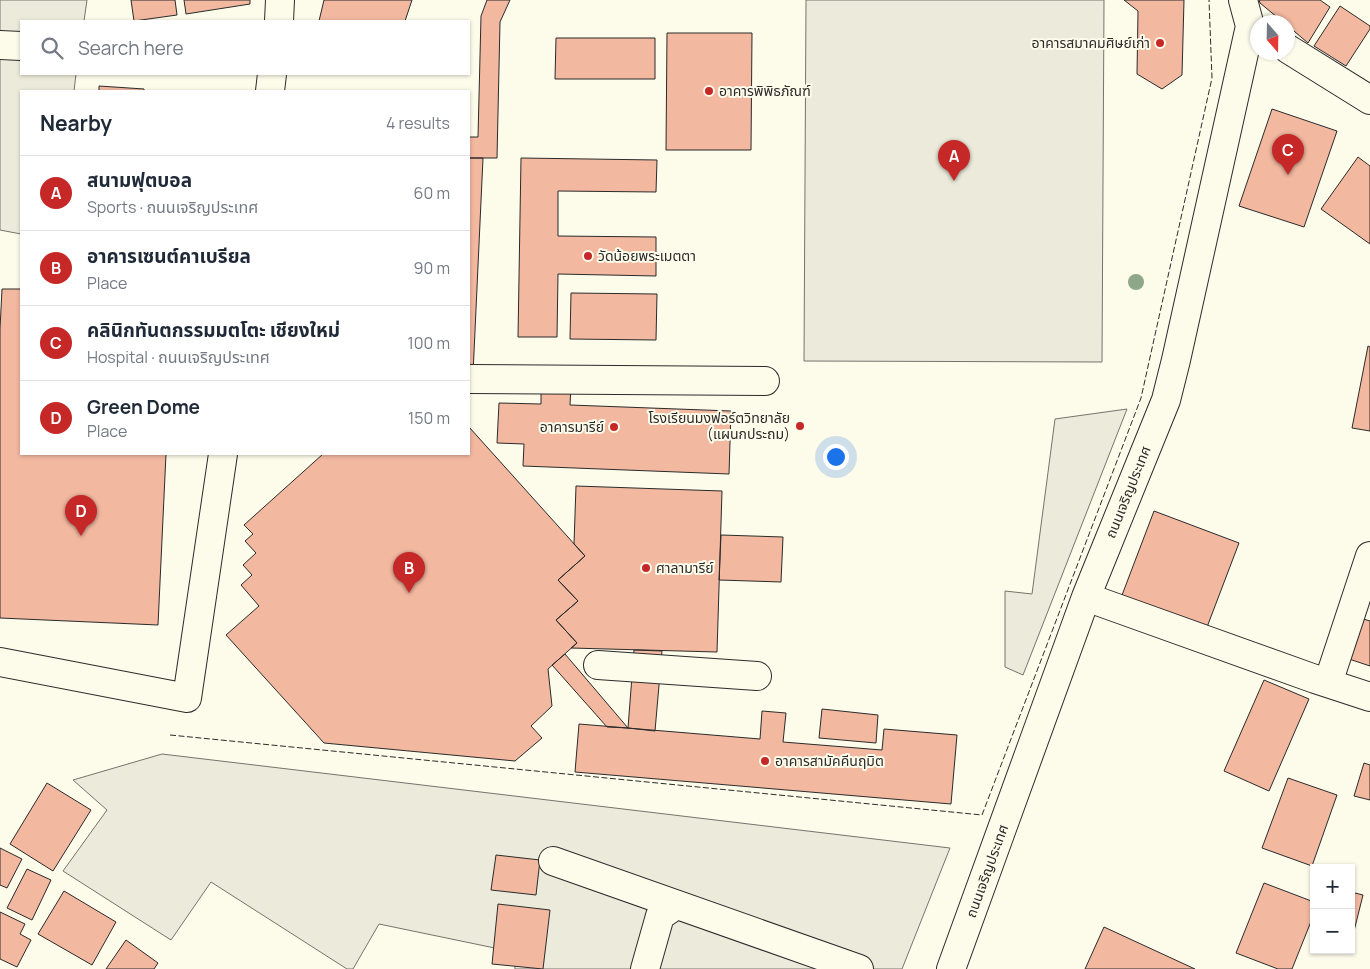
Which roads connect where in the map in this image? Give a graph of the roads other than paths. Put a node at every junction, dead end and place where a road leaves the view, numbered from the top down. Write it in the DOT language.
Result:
graph roads {
  1 [pos="280,0"];
  2 [pos="1243,0"];
  3 [pos="1250,18"];
  4 [pos="279,20"];
  5 [pos="0,45"];
  6 [pos="20,46"];
  7 [pos="1250,46"];
  8 [pos="1295,53"];
  9 [pos="272,75"];
  10 [pos="270,90"];
  11 [pos="1370,100"];
  12 [pos="470,379"];
  13 [pos="765,381"];
  14 [pos="223,455"];
  15 [pos="1370,556"];
  16 [pos="1086,597"];
  17 [pos="0,662"];
  18 [pos="598,665"];
  19 [pos="757,676"];
  20 [pos="1328,683"];
  21 [pos="1370,697"];
  22 [pos="553,861"];
  23 [pos="676,905"];
  24 [pos="645,969"];
  25 [pos="859,969"];
  26 [pos="952,969"];
  1 -- 4 [label="street"];
  2 -- 3 [label="street, ถนนเจริญประเทศ"];
  5 -- 6 [label="street"];
  7 -- 16 [label="street, ถนนเจริญประเทศ"];
  8 -- 11 [label="street"];
  9 -- 10 [label="street"];
  12 -- 13 [label="street"];
  14 -- 17 [label="street"];
  15 -- 20 [label="street"];
  16 -- 20 [label="street"];
  16 -- 26 [label="street, ถนนเจริญประเทศ"];
  18 -- 19 [label="street"];
  20 -- 21 [label="street"];
  22 -- 23 [label="street"];
  23 -- 24 [label="street"];
  23 -- 25 [label="street"];
}
